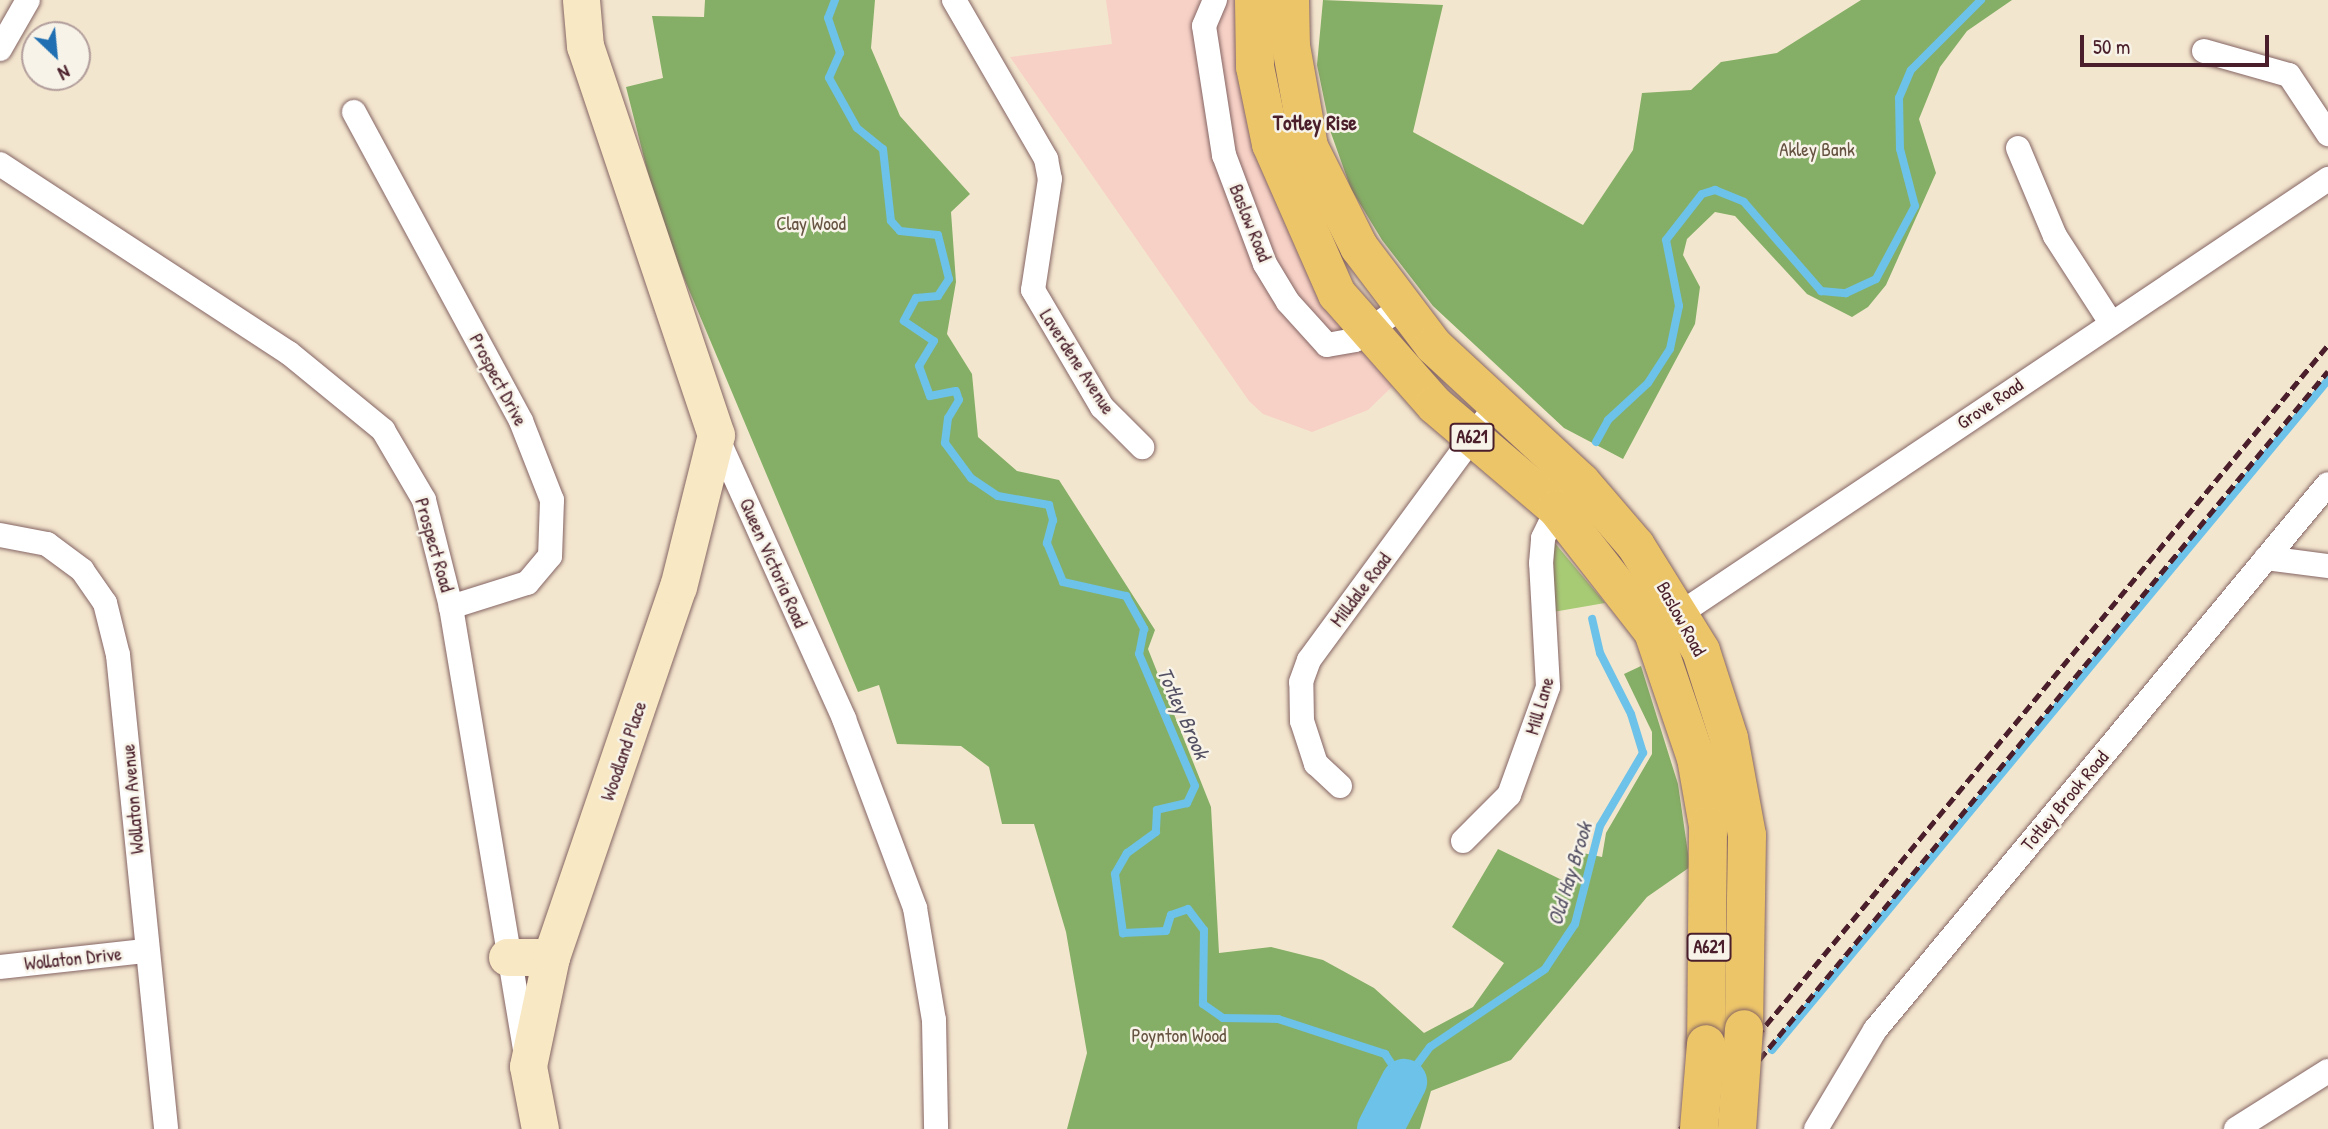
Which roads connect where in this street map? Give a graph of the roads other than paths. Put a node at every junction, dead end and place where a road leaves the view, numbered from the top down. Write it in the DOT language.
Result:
graph roads {
  1 [pos="28,0"];
  2 [pos="581,0"];
  3 [pos="954,0"];
  4 [pos="1215,0"];
  5 [pos="1254,0"];
  6 [pos="1290,0"];
  7 [pos="0,49"];
  8 [pos="2204,51"];
  9 [pos="354,112"];
  10 [pos="2328,134"];
  11 [pos="2018,148"];
  12 [pos="0,164"];
  13 [pos="2328,179"];
  14 [pos="1402,307"];
  15 [pos="2111,323"];
  16 [pos="1369,332"];
  17 [pos="1495,407"];
  18 [pos="716,435"];
  19 [pos="1473,439"];
  20 [pos="1142,447"];
  21 [pos="2328,484"];
  22 [pos="1556,509"];
  23 [pos="0,535"];
  24 [pos="2266,558"];
  25 [pos="2328,566"];
  26 [pos="451,607"];
  27 [pos="1667,622"];
  28 [pos="1340,786"];
  29 [pos="1463,841"];
  30 [pos="146,951"];
  31 [pos="507,957"];
  32 [pos="551,957"];
  33 [pos="0,967"];
  34 [pos="528,1066"];
  35 [pos="2328,1071"];
  36 [pos="166,1129"];
  37 [pos="540,1129"];
  38 [pos="936,1129"];
  39 [pos="1699,1129"];
  40 [pos="1737,1129"];
  41 [pos="1816,1129"];
  42 [pos="2236,1129"];
  1 -- 7 [label="street"];
  2 -- 18 [label="street, Queen Victoria Road"];
  3 -- 20 [label="street, Laverdene Avenue"];
  4 -- 16 [label="street, Baslow Road"];
  5 -- 16 [label="main road, A621"];
  6 -- 14 [label="main road, Baslow Road / A621"];
  8 -- 10 [label="street"];
  9 -- 26 [label="street, Prospect Drive"];
  11 -- 15 [label="street"];
  12 -- 26 [label="street, Prospect Road"];
  13 -- 15 [label="street, Grove Road"];
  14 -- 16 [label="street, Baslow Road"];
  14 -- 17 [label="main road, Baslow Road / A621"];
  15 -- 27 [label="street, Grove Road"];
  16 -- 19 [label="main road, A621"];
  17 -- 19 [label="street, Milldale Road"];
  17 -- 27 [label="main road, Baslow Road / A621"];
  18 -- 32 [label="street, Woodland Place"];
  18 -- 38 [label="street, Queen Victoria Road"];
  19 -- 22 [label="main road, A621"];
  19 -- 28 [label="street, Milldale Road"];
  21 -- 24 [label="street, Totley Brook Road"];
  22 -- 27 [label="main road, A621"];
  22 -- 29 [label="street, Mill Lane"];
  23 -- 30 [label="street, Wollaton Avenue"];
  24 -- 25 [label="street"];
  24 -- 41 [label="street, Totley Brook Road"];
  26 -- 31 [label="street, Prospect Road"];
  27 -- 39 [label="main road, A621, bridge"];
  27 -- 40 [label="main road, Baslow Road / A621, bridge"];
  30 -- 33 [label="street, Wollaton Drive"];
  30 -- 36 [label="street, Wollaton Avenue"];
  31 -- 32 [label="street"];
  31 -- 34 [label="street, Prospect Road"];
  32 -- 34 [label="street, Woodland Place"];
  34 -- 37 [label="street, Prospect Road"];
  35 -- 42 [label="street"];
}
